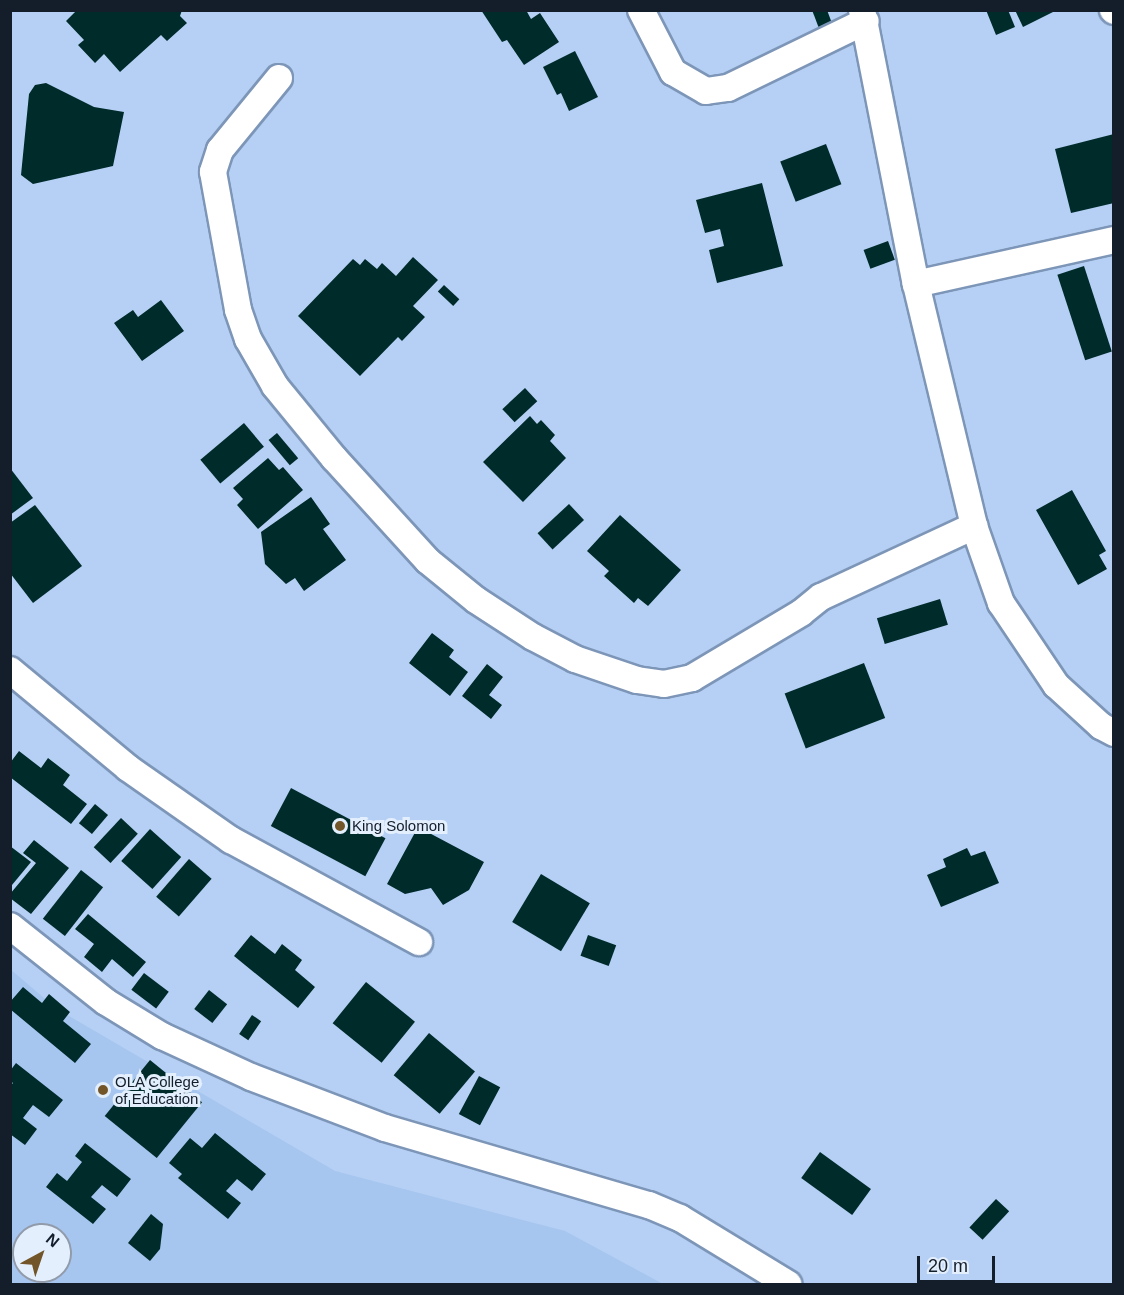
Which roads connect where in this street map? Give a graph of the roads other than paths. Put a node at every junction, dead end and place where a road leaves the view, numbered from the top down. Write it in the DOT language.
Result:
graph roads {
  1 [pos="641,10"];
  2 [pos="864,16"];
  3 [pos="279,78"];
  4 [pos="1113,240"];
  5 [pos="916,284"];
  6 [pos="974,526"];
  7 [pos="10,670"];
  8 [pos="1113,733"];
  9 [pos="10,926"];
  10 [pos="419,942"];
  11 [pos="788,1284"];
  1 -- 2 [label="street"];
  2 -- 5 [label="street"];
  3 -- 6 [label="street"];
  4 -- 5 [label="street"];
  5 -- 6 [label="street"];
  6 -- 8 [label="street"];
  7 -- 10 [label="street"];
  9 -- 11 [label="street"];
}
